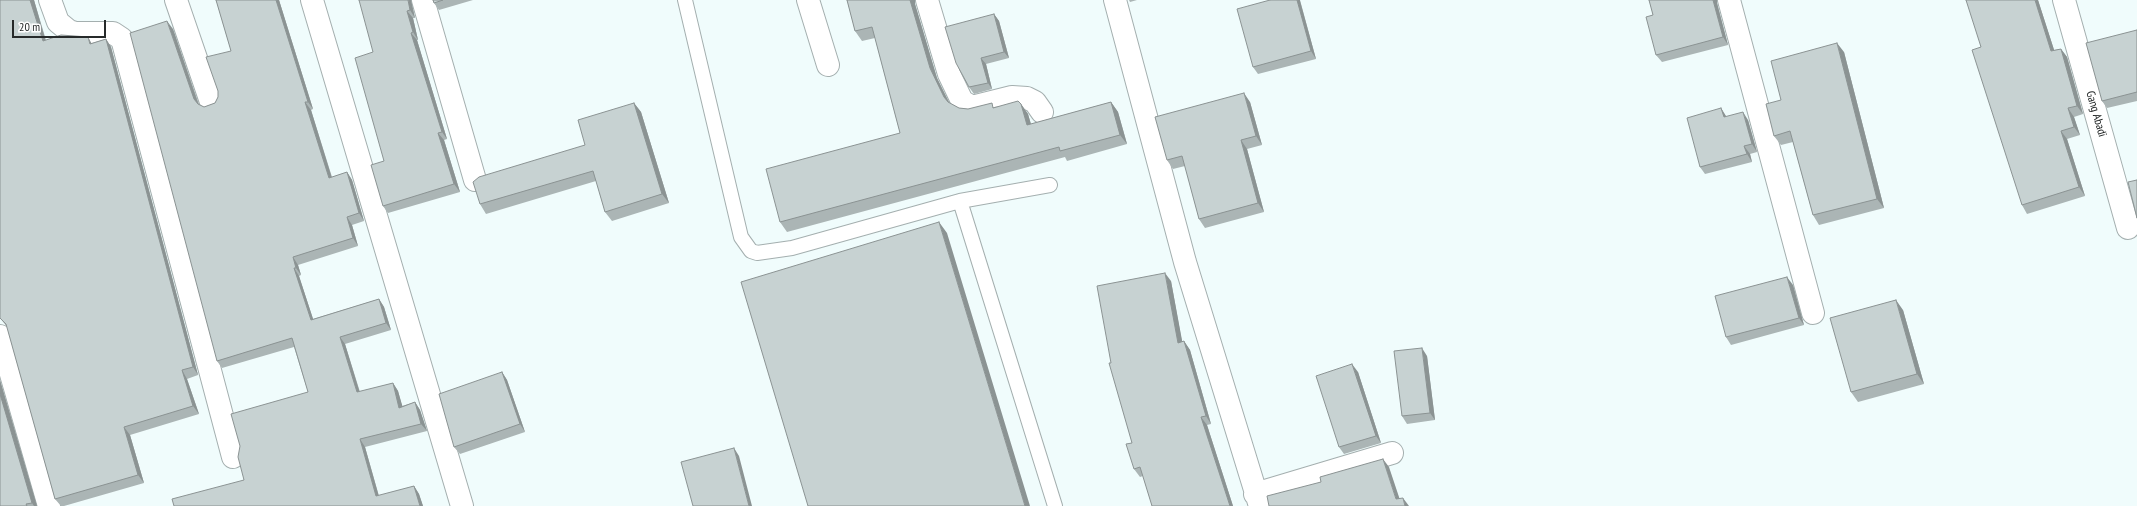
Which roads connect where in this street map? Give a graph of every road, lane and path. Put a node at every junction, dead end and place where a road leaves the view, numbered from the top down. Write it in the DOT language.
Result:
graph roads {
  1 [pos="50,0"];
  2 [pos="176,0"];
  3 [pos="312,0"];
  4 [pos="423,0"];
  5 [pos="685,0"];
  6 [pos="808,0"];
  7 [pos="927,0"];
  8 [pos="1115,0"];
  9 [pos="1729,0"];
  10 [pos="2064,0"];
  11 [pos="828,65"];
  12 [pos="211,102"];
  13 [pos="1042,112"];
  14 [pos="475,180"];
  15 [pos="1050,185"];
  16 [pos="960,201"];
  17 [pos="2128,228"];
  18 [pos="1813,313"];
  19 [pos="0,336"];
  20 [pos="1392,453"];
  21 [pos="233,457"];
  22 [pos="1258,500"];
  23 [pos="49,506"];
  24 [pos="462,506"];
  25 [pos="1055,506"];
  1 -- 21 [label="street"];
  2 -- 12 [label="street"];
  3 -- 24 [label="street"];
  4 -- 14 [label="street"];
  5 -- 16 [label="lane"];
  6 -- 11 [label="street"];
  7 -- 13 [label="street"];
  8 -- 22 [label="street"];
  9 -- 18 [label="street"];
  10 -- 17 [label="street, Gang Abadi"];
  15 -- 16 [label="lane"];
  16 -- 25 [label="lane"];
  19 -- 23 [label="street"];
  20 -- 22 [label="street"];
}
